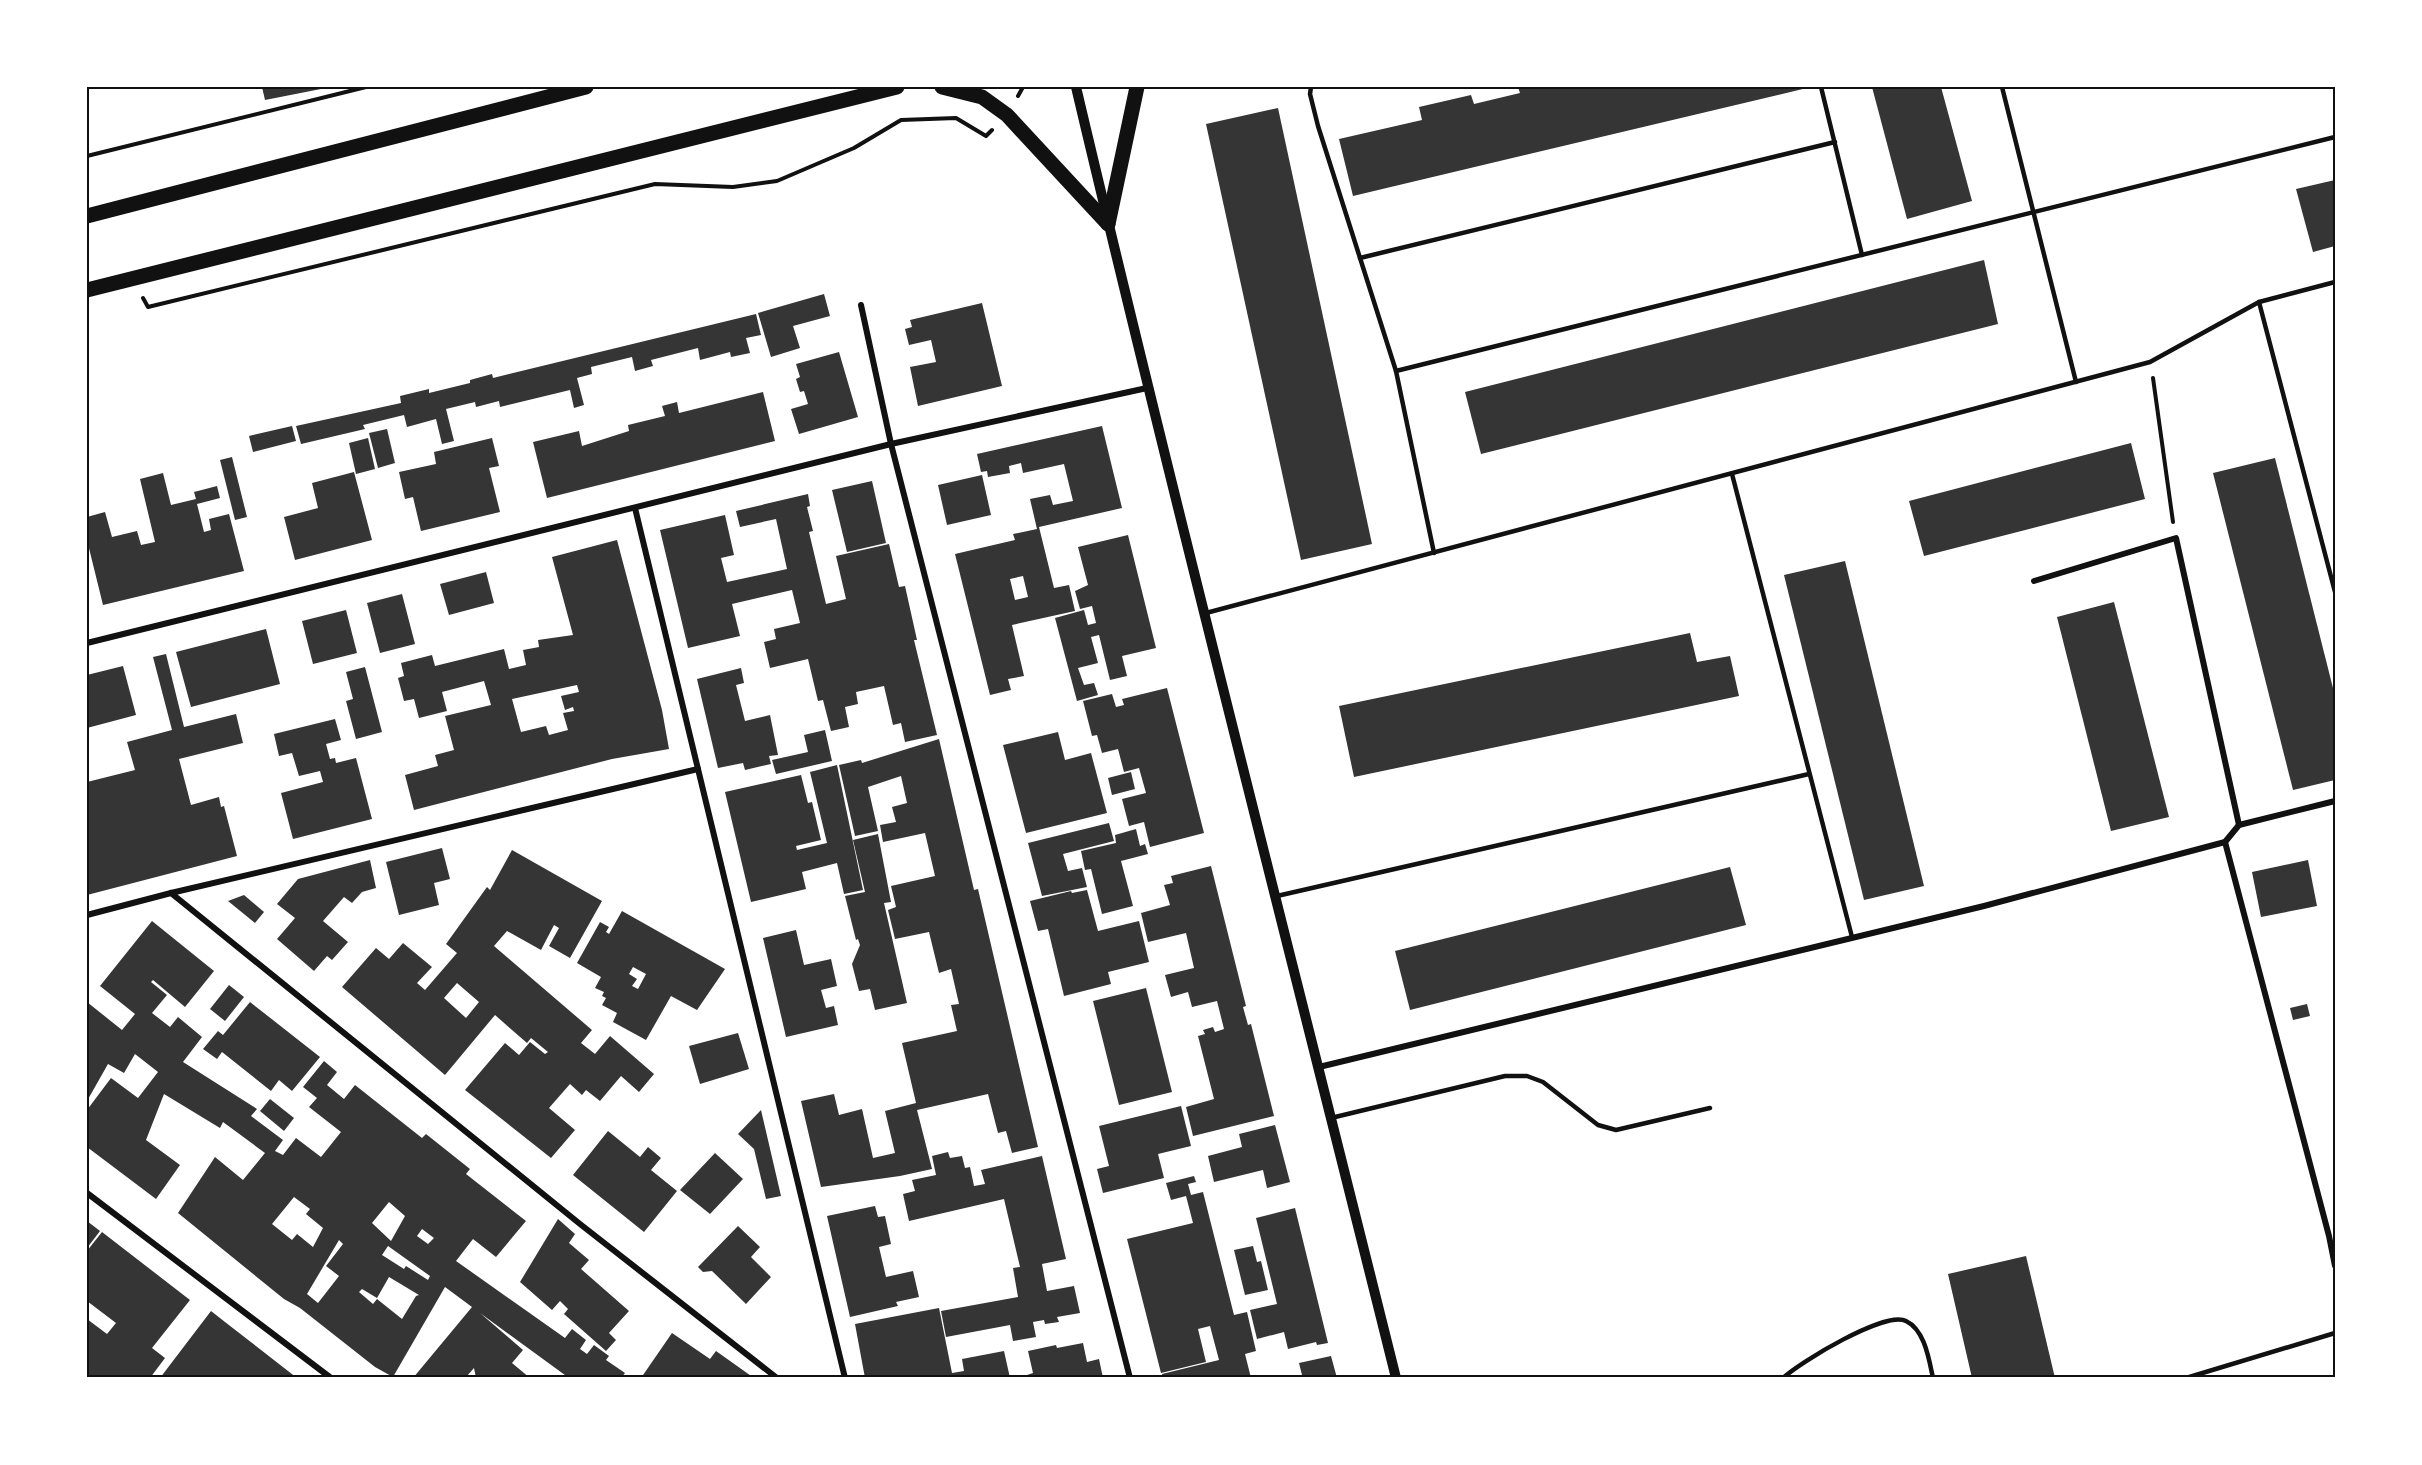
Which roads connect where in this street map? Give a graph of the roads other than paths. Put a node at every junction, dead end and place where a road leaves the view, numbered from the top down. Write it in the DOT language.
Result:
graph roads {
  1 [pos="586,87"];
  2 [pos="897,87"];
  3 [pos="942,87"];
  4 [pos="1076,87"];
  5 [pos="1137,87"];
  6 [pos="1311,87"];
  7 [pos="1821,87"];
  8 [pos="2002,87"];
  9 [pos="550,91"];
  10 [pos="2335,137"];
  11 [pos="1835,142"];
  12 [pos="2033,213"];
  13 [pos="87,216"];
  14 [pos="1108,224"];
  15 [pos="1862,255"];
  16 [pos="1360,258"];
  17 [pos="2335,282"];
  18 [pos="87,290"];
  19 [pos="2259,302"];
  20 [pos="861,305"];
  21 [pos="1396,371"];
  22 [pos="2076,382"];
  23 [pos="1147,388"];
  24 [pos="891,444"];
  25 [pos="1732,474"];
  26 [pos="635,508"];
  27 [pos="1434,553"];
  28 [pos="2034,581"];
  29 [pos="2335,592"];
  30 [pos="1206,613"];
  31 [pos="87,644"];
  32 [pos="699,769"];
  33 [pos="1809,774"];
  34 [pos="2335,801"];
  35 [pos="2239,825"];
  36 [pos="2225,842"];
  37 [pos="171,893"];
  38 [pos="1276,896"];
  39 [pos="87,915"];
  40 [pos="1852,937"];
  41 [pos="1319,1067"];
  42 [pos="1710,1108"];
  43 [pos="1331,1118"];
  44 [pos="87,1193"];
  45 [pos="2332,1235"];
  46 [pos="2335,1266"];
  47 [pos="2335,1333"];
  48 [pos="332,1378"];
  49 [pos="777,1378"];
  50 [pos="845,1378"];
  51 [pos="1130,1378"];
  52 [pos="1396,1378"];
  53 [pos="1783,1378"];
  54 [pos="1933,1378"];
  55 [pos="2186,1378"];
  1 -- 9 [label="main road"];
  2 -- 18 [label="main road"];
  3 -- 14 [label="main road"];
  4 -- 14 [label="street"];
  5 -- 14 [label="main road"];
  6 -- 16 [label="lane"];
  7 -- 11 [label="lane"];
  8 -- 12 [label="lane"];
  9 -- 13 [label="main road"];
  10 -- 12 [label="lane"];
  11 -- 15 [label="lane"];
  11 -- 16 [label="lane"];
  12 -- 15 [label="lane"];
  12 -- 22 [label="lane"];
  14 -- 23 [label="street"];
  15 -- 21 [label="lane"];
  16 -- 21 [label="lane"];
  17 -- 19 [label="lane"];
  19 -- 22 [label="lane"];
  19 -- 29 [label="lane"];
  20 -- 24 [label="street"];
  21 -- 27 [label="lane"];
  22 -- 25 [label="lane"];
  23 -- 24 [label="street"];
  23 -- 30 [label="street"];
  24 -- 26 [label="street"];
  24 -- 51 [label="street"];
  25 -- 27 [label="lane"];
  25 -- 33 [label="lane"];
  26 -- 31 [label="street"];
  26 -- 32 [label="street"];
  27 -- 30 [label="lane"];
  28 -- 35 [label="street"];
  30 -- 38 [label="street"];
  32 -- 37 [label="street"];
  32 -- 50 [label="street"];
  33 -- 38 [label="lane"];
  33 -- 40 [label="lane"];
  34 -- 35 [label="street"];
  35 -- 36 [label="street"];
  36 -- 40 [label="street"];
  36 -- 45 [label="street"];
  37 -- 39 [label="street"];
  37 -- 49 [label="street"];
  38 -- 41 [label="street"];
  40 -- 41 [label="street"];
  41 -- 43 [label="street"];
  42 -- 43 [label="lane"];
  43 -- 52 [label="street"];
  44 -- 48 [label="street"];
  45 -- 46 [label="street"];
  47 -- 55 [label="lane"];
  53 -- 54 [label="lane"];
}
